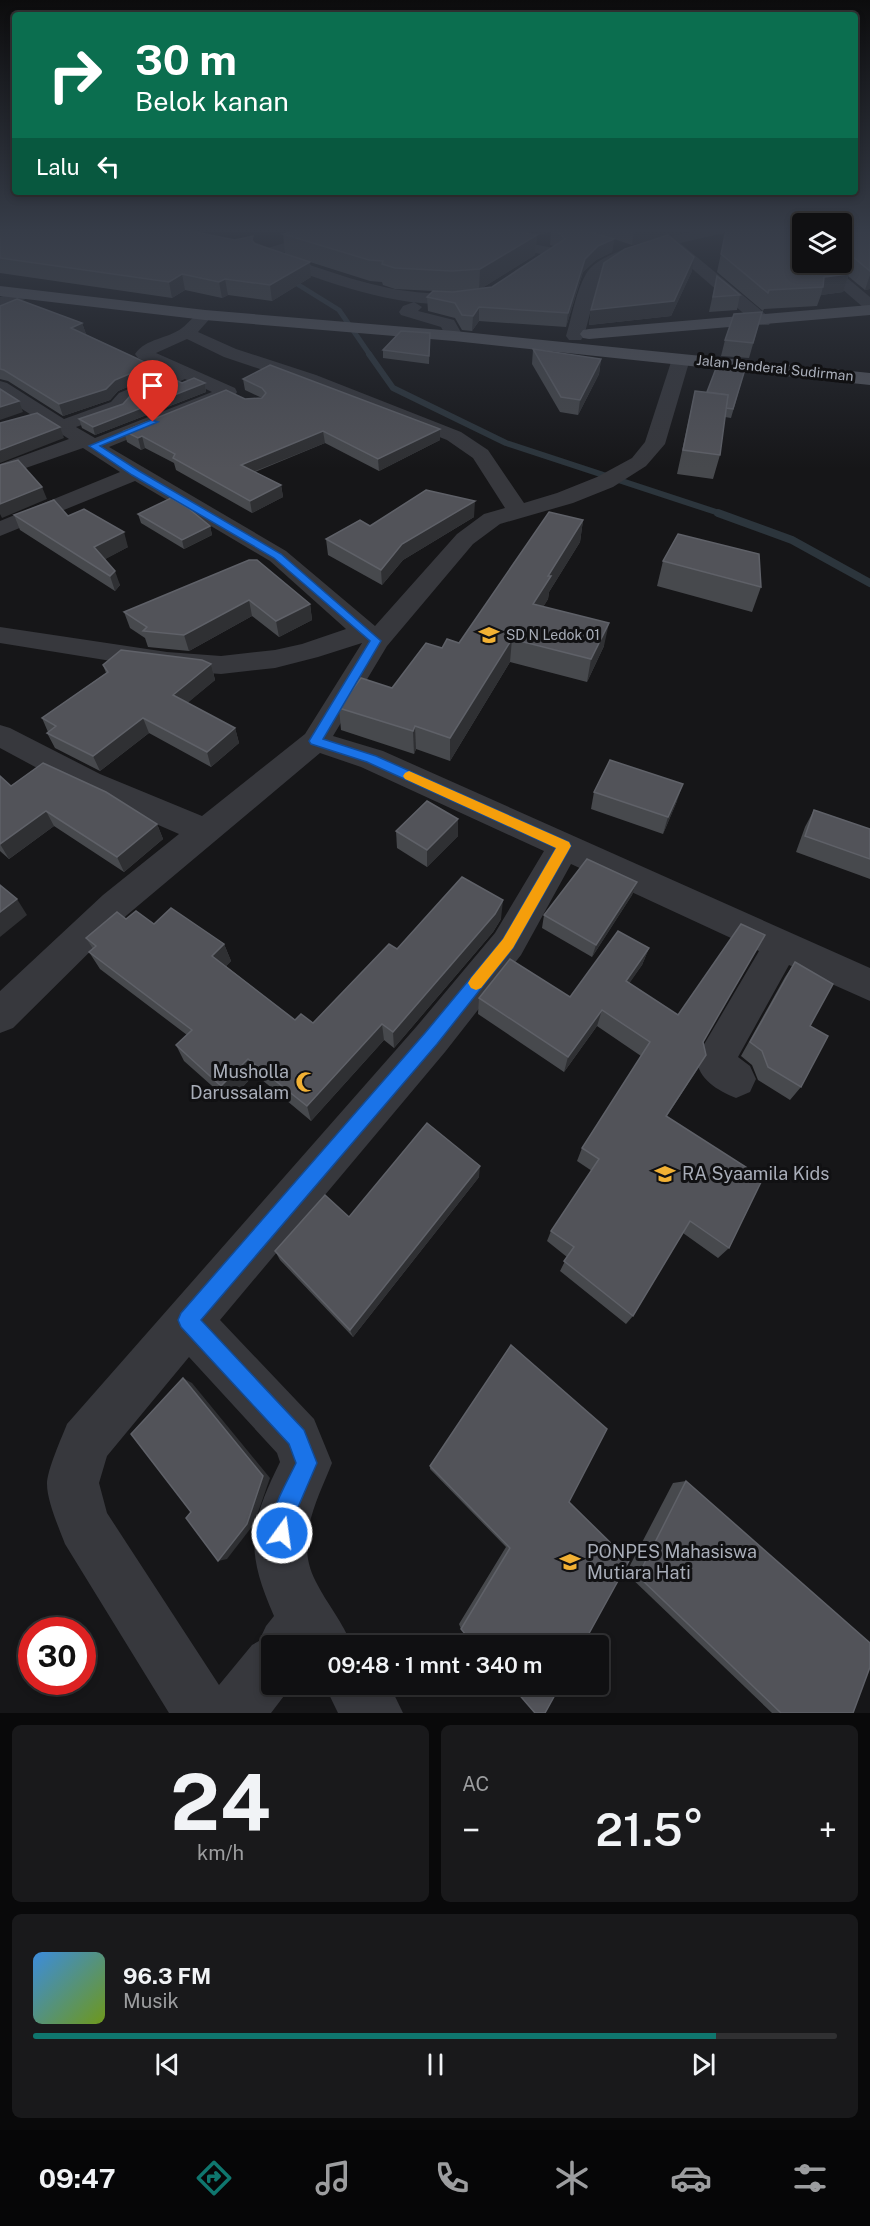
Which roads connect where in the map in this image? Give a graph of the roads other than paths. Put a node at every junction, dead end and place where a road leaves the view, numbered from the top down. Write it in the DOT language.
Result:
graph roads {
  1 [pos="162,310"];
  2 [pos="390,310"];
  3 [pos="409,310"];
  4 [pos="583,310"];
  5 [pos="750,310"];
  6 [pos="870,310"];
  7 [pos="205,315"];
  8 [pos="763,321"];
  9 [pos="657,330"];
  10 [pos="391,332"];
  11 [pos="187,333"];
  12 [pos="454,336"];
  13 [pos="575,336"];
  14 [pos="489,341"];
  15 [pos="656,356"];
  16 [pos="681,359"];
  17 [pos="184,373"];
  18 [pos="870,378"];
  19 [pos="1,388"];
  20 [pos="22,422"];
  21 [pos="53,425"];
  22 [pos="90,443"];
  23 [pos="0,471"];
  24 [pos="136,473"];
  25 [pos="517,510"];
  26 [pos="0,529"];
  27 [pos="0,635"];
  28 [pos="370,636"];
  29 [pos="0,735"];
  30 [pos="315,741"];
  31 [pos="203,832"];
  32 [pos="564,846"];
  33 [pos="782,944"];
  34 [pos="870,985"];
  35 [pos="0,1016"];
  36 [pos="736,1079"];
  37 [pos="188,1320"];
  38 [pos="305,1635"];
  39 [pos="261,1679"];
  40 [pos="361,1695"];
  41 [pos="206,1713"];
  42 [pos="234,1713"];
  43 [pos="374,1713"];
  1 -- 7 [label="main road, Jalan Jenderal Sudirman"];
  2 -- 10 [label="street"];
  3 -- 12 [label="street"];
  4 -- 13 [label="street"];
  5 -- 8 [label="street"];
  6 -- 8 [label="main road"];
  7 -- 10 [label="main road, Jalan Jenderal Sudirman"];
  7 -- 11 [label="street"];
  8 -- 9 [label="main road"];
  9 -- 13 [label="main road"];
  9 -- 15 [label="main road"];
  10 -- 12 [label="main road, Jalan Jenderal Sudirman"];
  11 -- 17 [label="street"];
  11 -- 25 [label="street"];
  12 -- 14 [label="main road, Jalan Jenderal Sudirman"];
  13 -- 14 [label="main road"];
  14 -- 15 [label="main road, Jalan Jenderal Sudirman"];
  15 -- 16 [label="main road, Jalan Jenderal Sudirman"];
  16 -- 18 [label="main road, Jalan Jenderal Sudirman"];
  16 -- 25 [label="street"];
  17 -- 21 [label="street"];
  17 -- 22 [label="street"];
  19 -- 21 [label="street"];
  20 -- 21 [label="street"];
  21 -- 22 [label="street"];
  22 -- 23 [label="street"];
  22 -- 24 [label="street"];
  24 -- 26 [label="street"];
  24 -- 28 [label="street"];
  25 -- 28 [label="street"];
  27 -- 28 [label="street"];
  28 -- 30 [label="street"];
  29 -- 31 [label="street"];
  30 -- 31 [label="street"];
  30 -- 32 [label="street"];
  31 -- 35 [label="street"];
  32 -- 33 [label="street"];
  32 -- 37 [label="street"];
  33 -- 34 [label="street"];
  33 -- 36 [label="street"];
  37 -- 38 [label="street"];
  37 -- 41 [label="street"];
  39 -- 42 [label="street"];
  40 -- 43 [label="street"];
}
